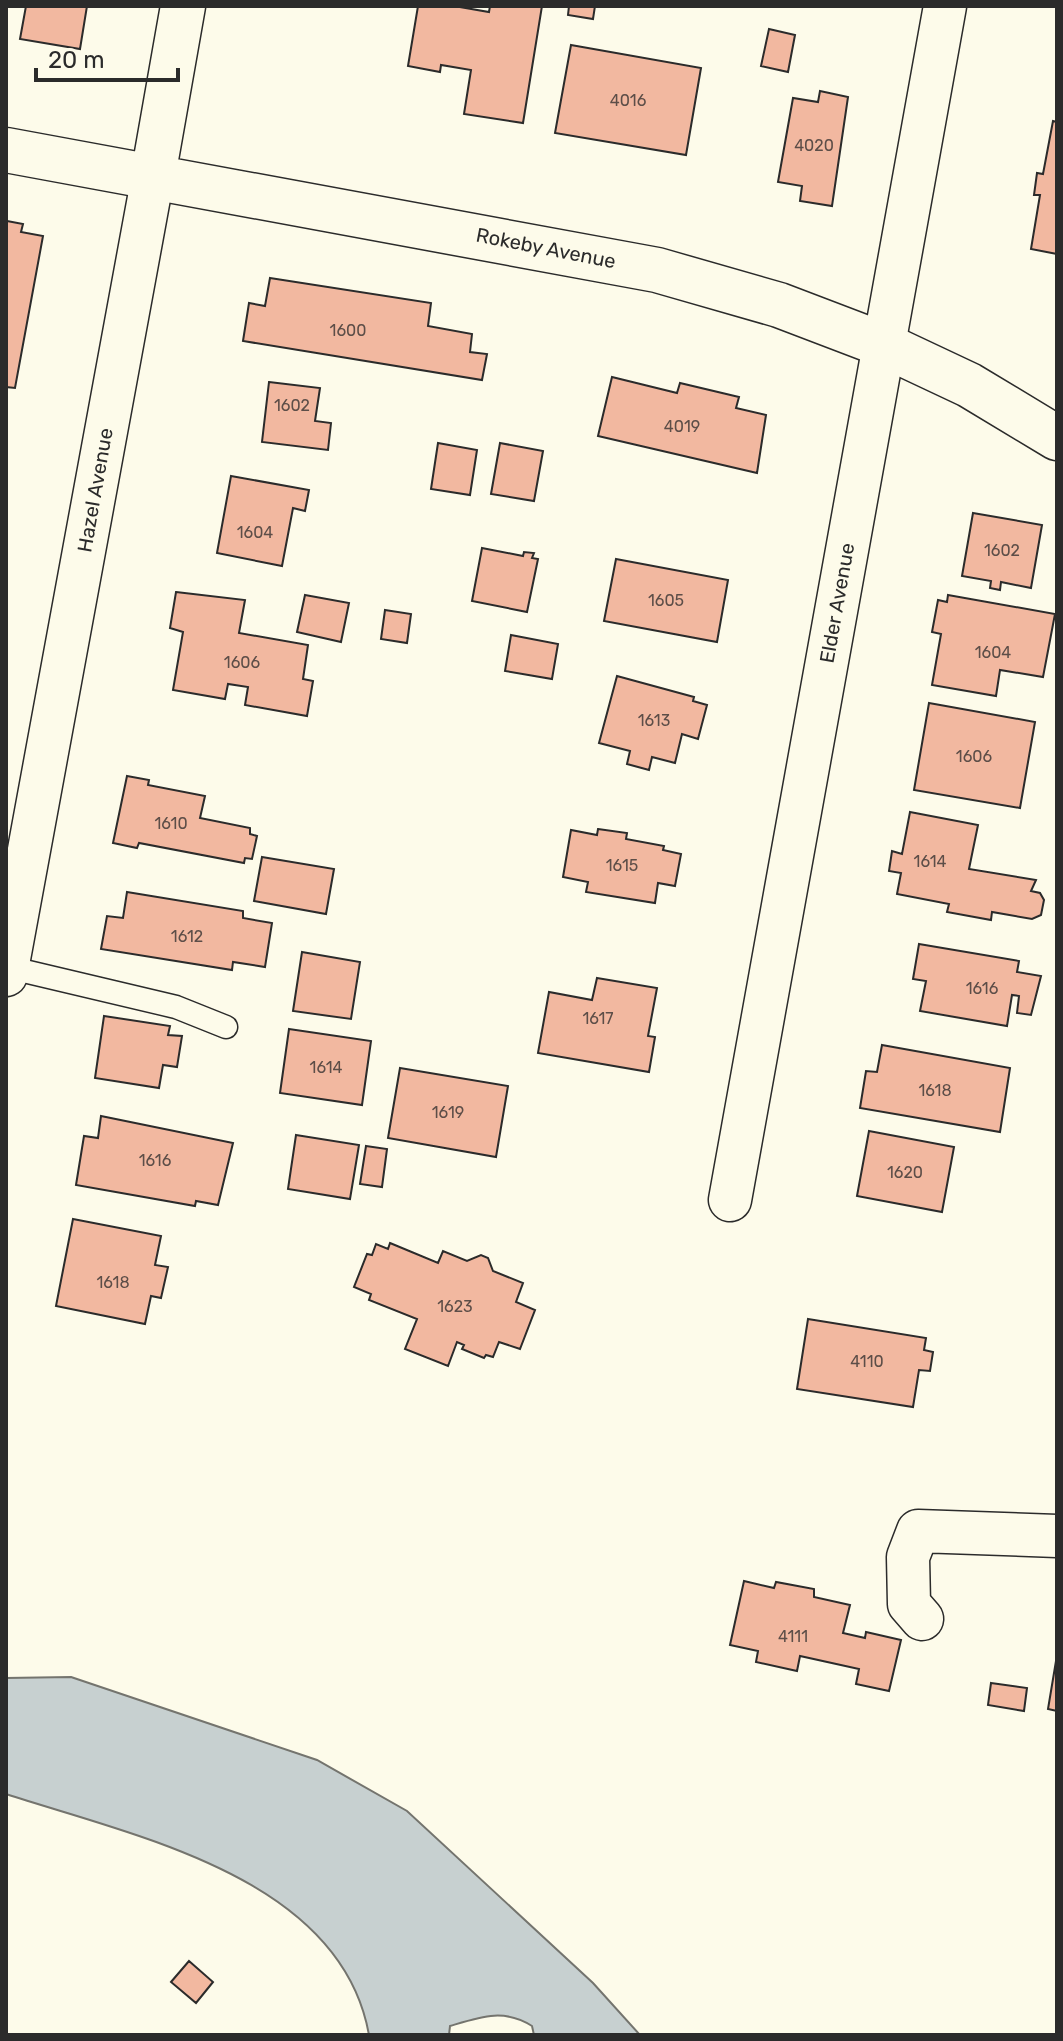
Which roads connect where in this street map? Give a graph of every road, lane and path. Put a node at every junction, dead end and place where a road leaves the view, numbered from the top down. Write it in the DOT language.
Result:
graph roads {
  1 [pos="183,6"];
  2 [pos="945,6"];
  3 [pos="6,150"];
  4 [pos="153,176"];
  5 [pos="884,345"];
  6 [pos="1057,438"];
  7 [pos="7,971"];
  8 [pos="226,1027"];
  9 [pos="730,1200"];
  10 [pos="1057,1536"];
  11 [pos="922,1619"];
  1 -- 4 [label="street, Hazel Avenue"];
  2 -- 5 [label="street, Elder Avenue"];
  3 -- 4 [label="street, Rokeby Avenue"];
  4 -- 5 [label="street, Rokeby Avenue"];
  4 -- 7 [label="street, Hazel Avenue"];
  5 -- 6 [label="street, Rokeby Avenue"];
  5 -- 9 [label="street, Elder Avenue"];
  7 -- 8 [label="lane"];
  10 -- 11 [label="street"];
}
